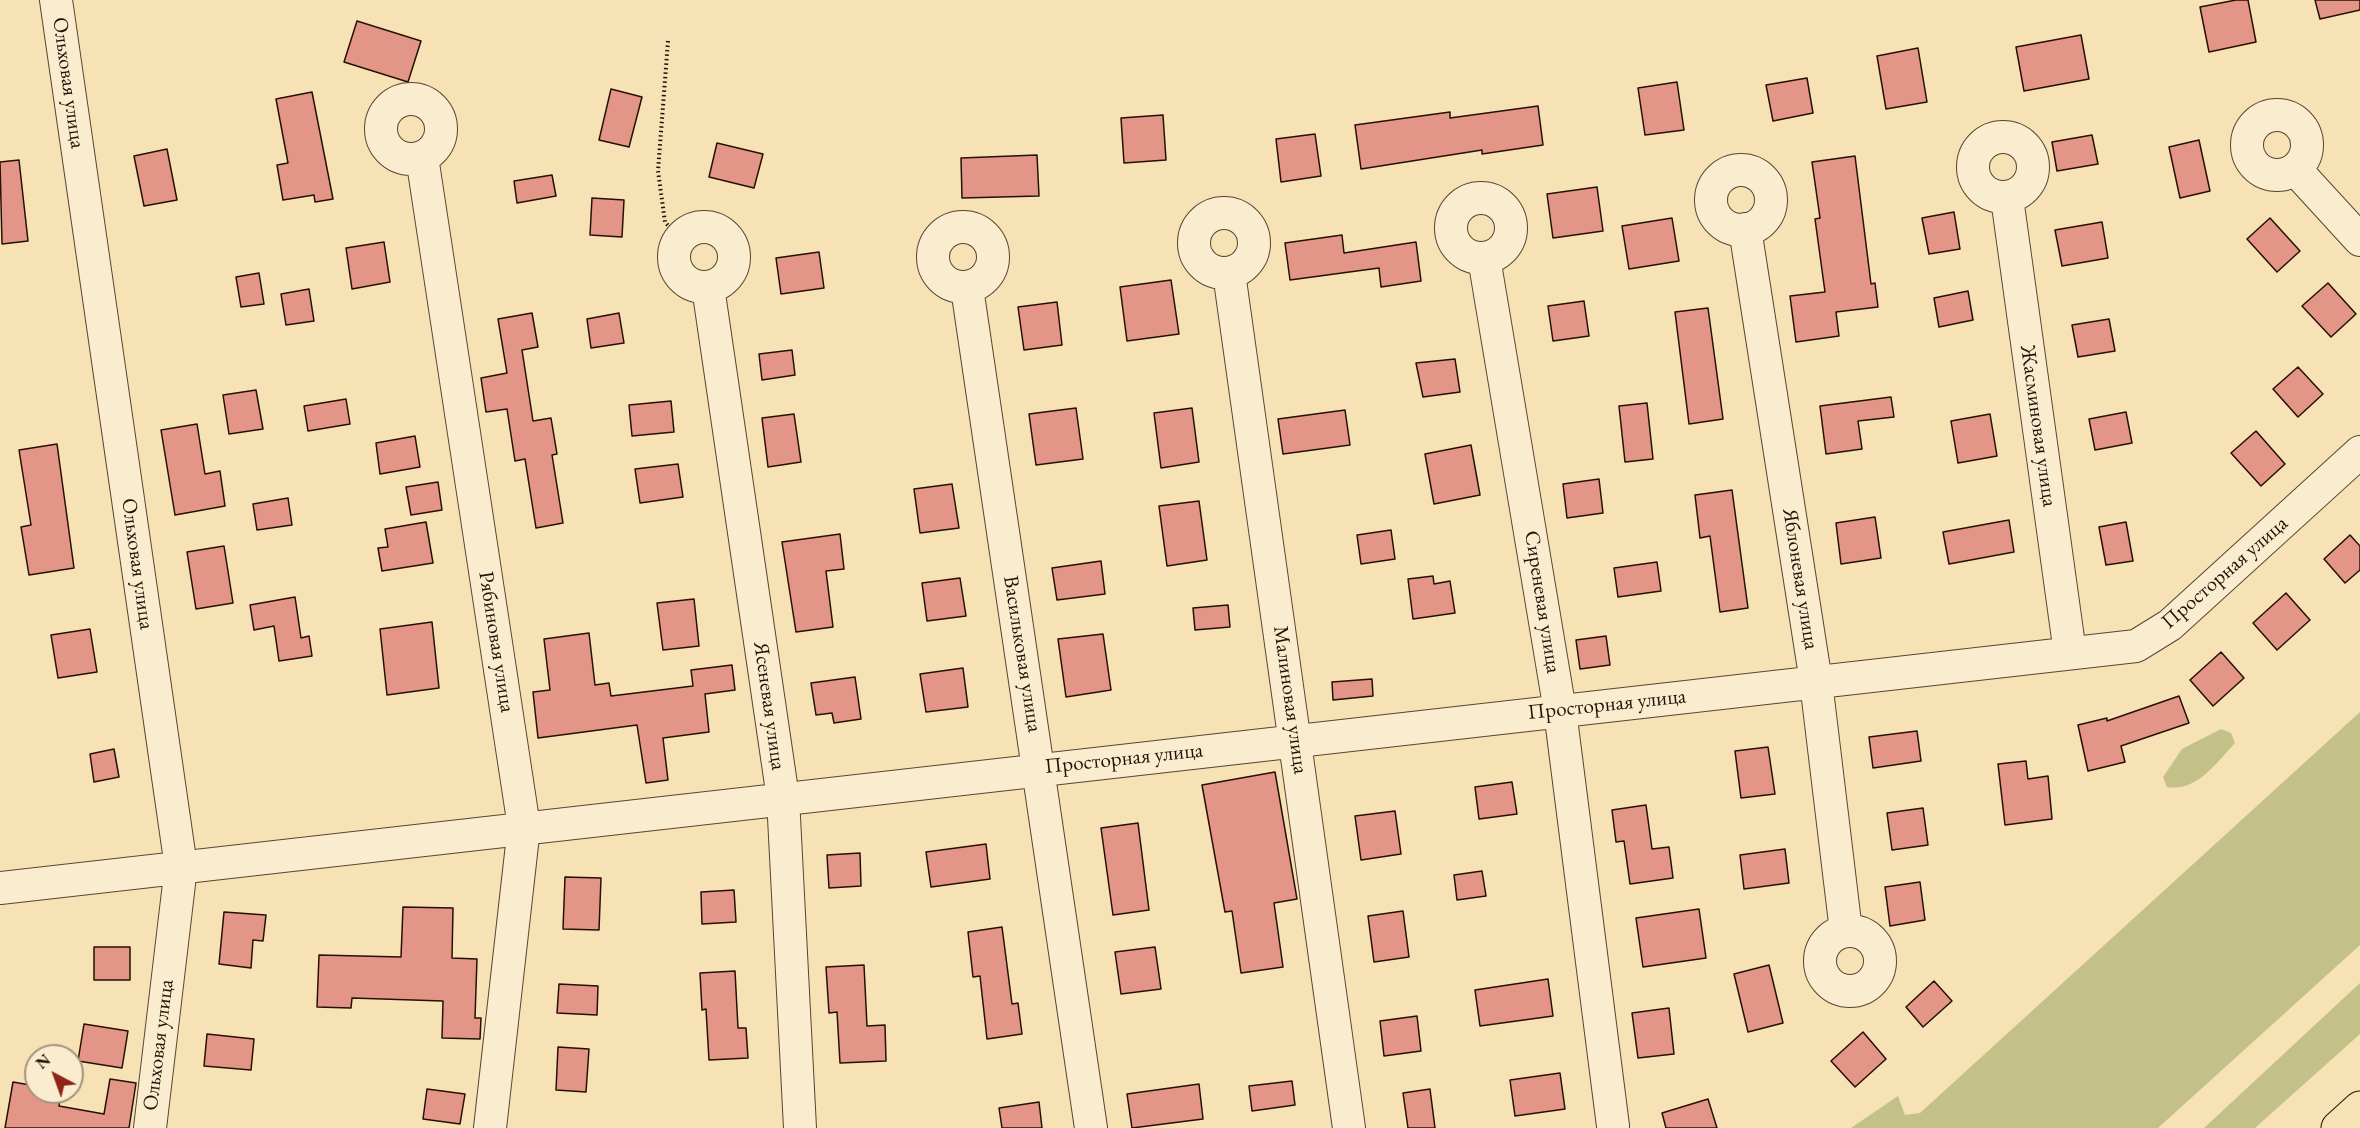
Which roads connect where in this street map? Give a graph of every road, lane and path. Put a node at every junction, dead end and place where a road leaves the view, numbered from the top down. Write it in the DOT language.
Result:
graph roads {
  1 [pos="56,0"];
  2 [pos="668,41"];
  3 [pos="422,156"];
  4 [pos="2295,169"];
  5 [pos="2007,198"];
  6 [pos="1745,230"];
  7 [pos="681,239"];
  8 [pos="2360,240"];
  9 [pos="1485,258"];
  10 [pos="1229,273"];
  11 [pos="708,287"];
  12 [pos="967,288"];
  13 [pos="2360,452"];
  14 [pos="2070,653"];
  15 [pos="1816,682"];
  16 [pos="1560,711"];
  17 [pos="1296,740"];
  18 [pos="1039,769"];
  19 [pos="783,798"];
  20 [pos="524,827"];
  21 [pos="181,867"];
  22 [pos="0,888"];
  23 [pos="1846,931"];
  24 [pos="2360,1108"];
  25 [pos="1616,1127"];
  26 [pos="150,1128"];
  27 [pos="490,1128"];
  28 [pos="800,1128"];
  29 [pos="1091,1128"];
  30 [pos="1349,1128"];
  31 [pos="2338,1128"];
  1 -- 21 [label="street, Ольховая улица"];
  2 -- 7 [label="path"];
  3 -- 20 [label="street, Рябиновая улица"];
  4 -- 8 [label="street"];
  5 -- 14 [label="street, Жасминовая улица"];
  6 -- 15 [label="street, Яблоневая улица"];
  7 -- 11 [label="street"];
  7 -- 11 [label="street"];
  9 -- 16 [label="street, Сиреневая улица"];
  10 -- 17 [label="street, Малиновая улица"];
  11 -- 19 [label="street, Ясеневая улица"];
  12 -- 18 [label="street, Васильковая улица"];
  13 -- 14 [label="street, Просторная улица"];
  14 -- 15 [label="street, Просторная улица"];
  15 -- 16 [label="street, Просторная улица"];
  15 -- 23 [label="street, Яблоневая улица"];
  16 -- 17 [label="street, Просторная улица"];
  16 -- 25 [label="street, Сиреневая улица"];
  17 -- 18 [label="street, Просторная улица"];
  17 -- 30 [label="street, Малиновая улица"];
  18 -- 19 [label="street, Просторная улица"];
  18 -- 29 [label="street, Васильковая улица"];
  19 -- 20 [label="street, Просторная улица"];
  19 -- 28 [label="street, Ясеневая улица"];
  20 -- 21 [label="street, Просторная улица"];
  20 -- 27 [label="street, Рябиновая улица"];
  21 -- 22 [label="street, Просторная улица"];
  21 -- 26 [label="street, Ольховая улица"];
  24 -- 31 [label="main road"];
}
